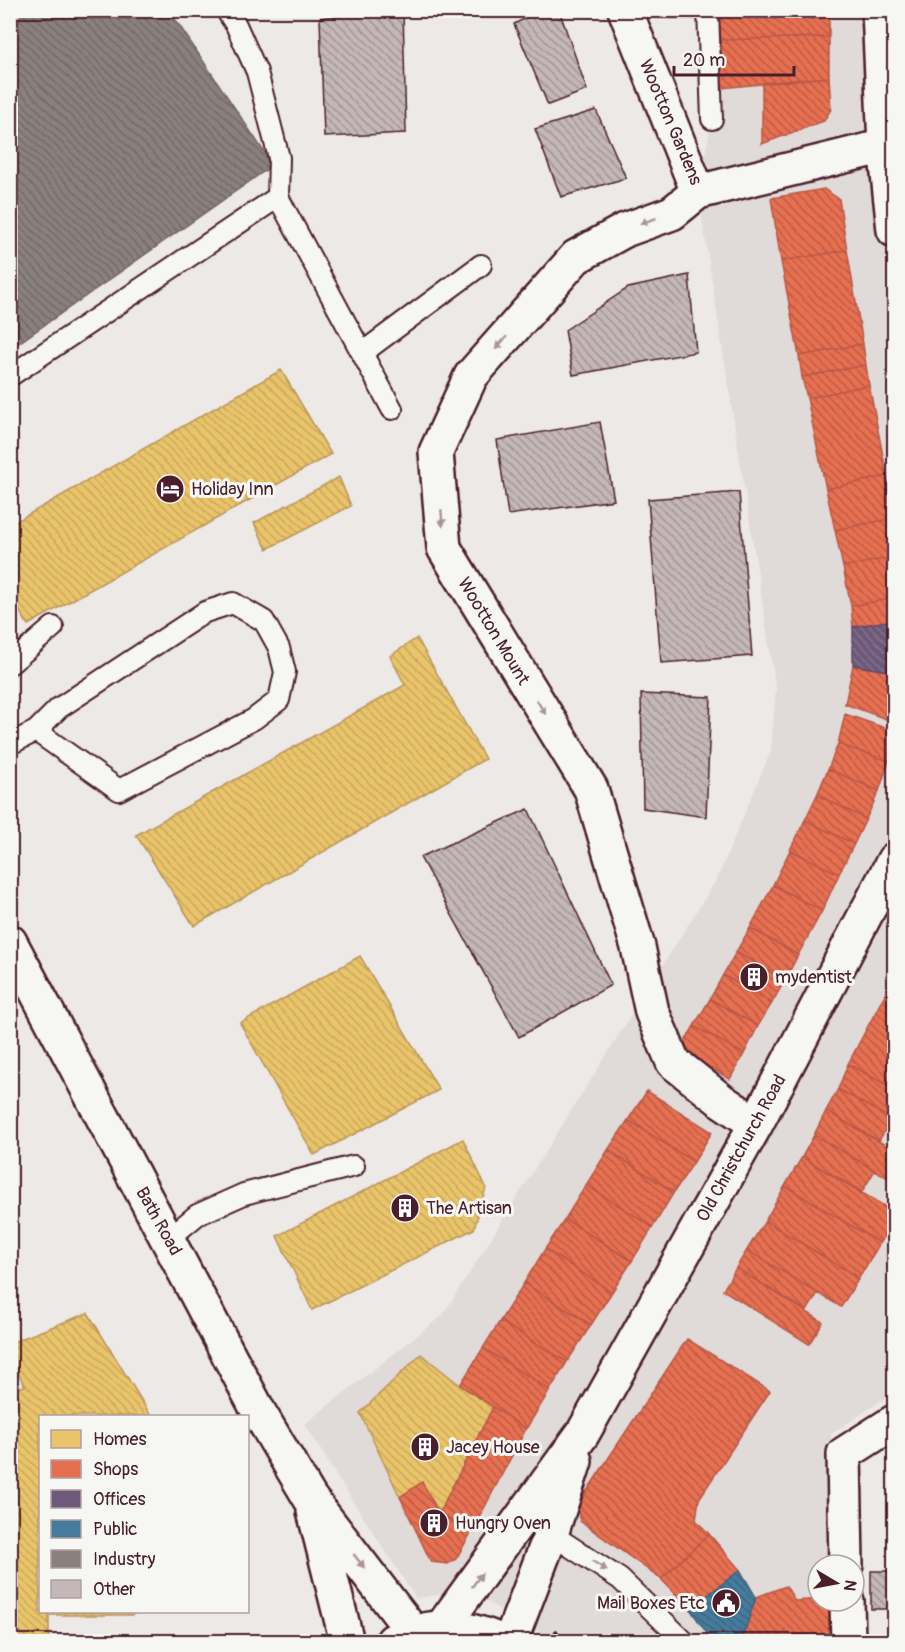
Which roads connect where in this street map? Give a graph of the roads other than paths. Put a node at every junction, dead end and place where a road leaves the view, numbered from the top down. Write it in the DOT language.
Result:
graph roads {
  1 [pos="226,10"];
  2 [pos="625,10"];
  3 [pos="708,10"];
  4 [pos="879,10"];
  5 [pos="712,119"];
  6 [pos="885,146"];
  7 [pos="698,192"];
  8 [pos="278,197"];
  9 [pos="894,230"];
  10 [pos="481,265"];
  11 [pos="362,353"];
  12 [pos="10,376"];
  13 [pos="392,410"];
  14 [pos="53,627"];
  15 [pos="10,664"];
  16 [pos="36,731"];
  17 [pos="10,744"];
  18 [pos="894,860"];
  19 [pos="10,942"];
  20 [pos="756,1124"];
  21 [pos="354,1166"];
  22 [pos="168,1239"];
  23 [pos="894,1422"];
  24 [pos="584,1433"];
  25 [pos="310,1498"];
  26 [pos="551,1534"];
  27 [pos="846,1553"];
  28 [pos="847,1613"];
  29 [pos="416,1634"];
  30 [pos="347,1641"];
  31 [pos="503,1641"];
  32 [pos="510,1641"];
  33 [pos="685,1641"];
  34 [pos="848,1641"];
  1 -- 8 [label="lane"];
  2 -- 7 [label="street, Wootton Gardens"];
  3 -- 5 [label="lane"];
  4 -- 6 [label="street"];
  6 -- 7 [label="street, Wootton Gardens"];
  6 -- 9 [label="street"];
  7 -- 20 [label="street, Wootton Mount, one-way"];
  8 -- 11 [label="lane"];
  8 -- 12 [label="lane"];
  10 -- 11 [label="lane"];
  11 -- 13 [label="lane"];
  14 -- 15 [label="lane"];
  16 -- 16 [label="lane"];
  16 -- 17 [label="lane"];
  18 -- 20 [label="street, Old Christchurch Road"];
  19 -- 22 [label="street, Bath Road"];
  20 -- 24 [label="street, Old Christchurch Road"];
  21 -- 22 [label="lane"];
  22 -- 25 [label="street, Bath Road"];
  23 -- 27 [label="street"];
  24 -- 26 [label="street, Old Christchurch Road"];
  29 -- 24 [label="street, Old Christchurch Road, one-way"];
  25 -- 29 [label="street, Bath Road, one-way"];
  25 -- 30 [label="street, Bath Road"];
  26 -- 32 [label="street, Old Christchurch Road"];
  26 -- 33 [label="lane, one-way"];
  28 -- 34 [label="street"];
  29 -- 31 [label="street"];
}
